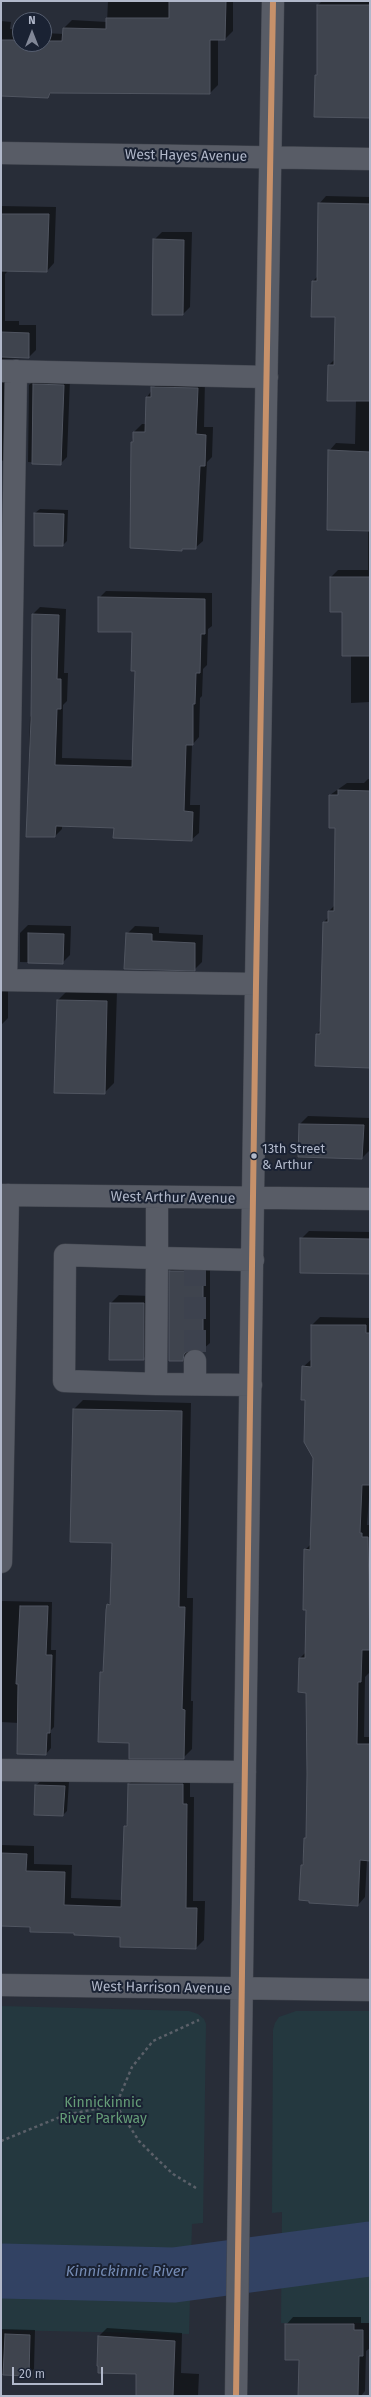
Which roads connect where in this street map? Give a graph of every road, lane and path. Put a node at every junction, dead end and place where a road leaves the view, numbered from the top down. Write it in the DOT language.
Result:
graph roads {
  1 [pos="273,1"];
  2 [pos="1,153"];
  3 [pos="270,157"];
  4 [pos="370,159"];
  5 [pos="8,371"];
  6 [pos="267,377"];
  7 [pos="4,980"];
  8 [pos="256,984"];
  9 [pos="4,1195"];
  10 [pos="157,1198"];
  11 [pos="370,1198"];
  12 [pos="254,1199"];
  13 [pos="157,1258"];
  14 [pos="253,1260"];
  15 [pos="195,1361"];
  16 [pos="156,1384"];
  17 [pos="195,1384"];
  18 [pos="251,1385"];
  19 [pos="1,1562"];
  20 [pos="1,1770"];
  21 [pos="245,1772"];
  22 [pos="1,1985"];
  23 [pos="242,1989"];
  24 [pos="370,1990"];
  25 [pos="199,2020"];
  26 [pos="116,2105"];
  27 [pos="1,2141"];
  28 [pos="196,2188"];
  29 [pos="236,2396"];
  1 -- 3 [label="street"];
  2 -- 3 [label="street, West Hayes Avenue"];
  3 -- 4 [label="street, West Hayes Avenue"];
  3 -- 6 [label="street"];
  5 -- 6 [label="street"];
  5 -- 7 [label="street"];
  6 -- 8 [label="street"];
  7 -- 8 [label="street"];
  8 -- 12 [label="street"];
  9 -- 10 [label="street, West Arthur Avenue"];
  9 -- 19 [label="street"];
  10 -- 12 [label="street, West Arthur Avenue"];
  10 -- 13 [label="street"];
  11 -- 12 [label="street, West Arthur Avenue"];
  12 -- 14 [label="street"];
  13 -- 14 [label="street"];
  13 -- 16 [label="street"];
  13 -- 16 [label="street"];
  14 -- 18 [label="street"];
  15 -- 17 [label="street"];
  16 -- 17 [label="street"];
  17 -- 18 [label="street"];
  18 -- 21 [label="street"];
  20 -- 21 [label="street"];
  21 -- 23 [label="street"];
  22 -- 23 [label="street, West Harrison Avenue"];
  23 -- 24 [label="street, West Harrison Avenue"];
  23 -- 29 [label="street"];
  25 -- 26 [label="path"];
  26 -- 27 [label="path"];
  26 -- 28 [label="path"];
}
